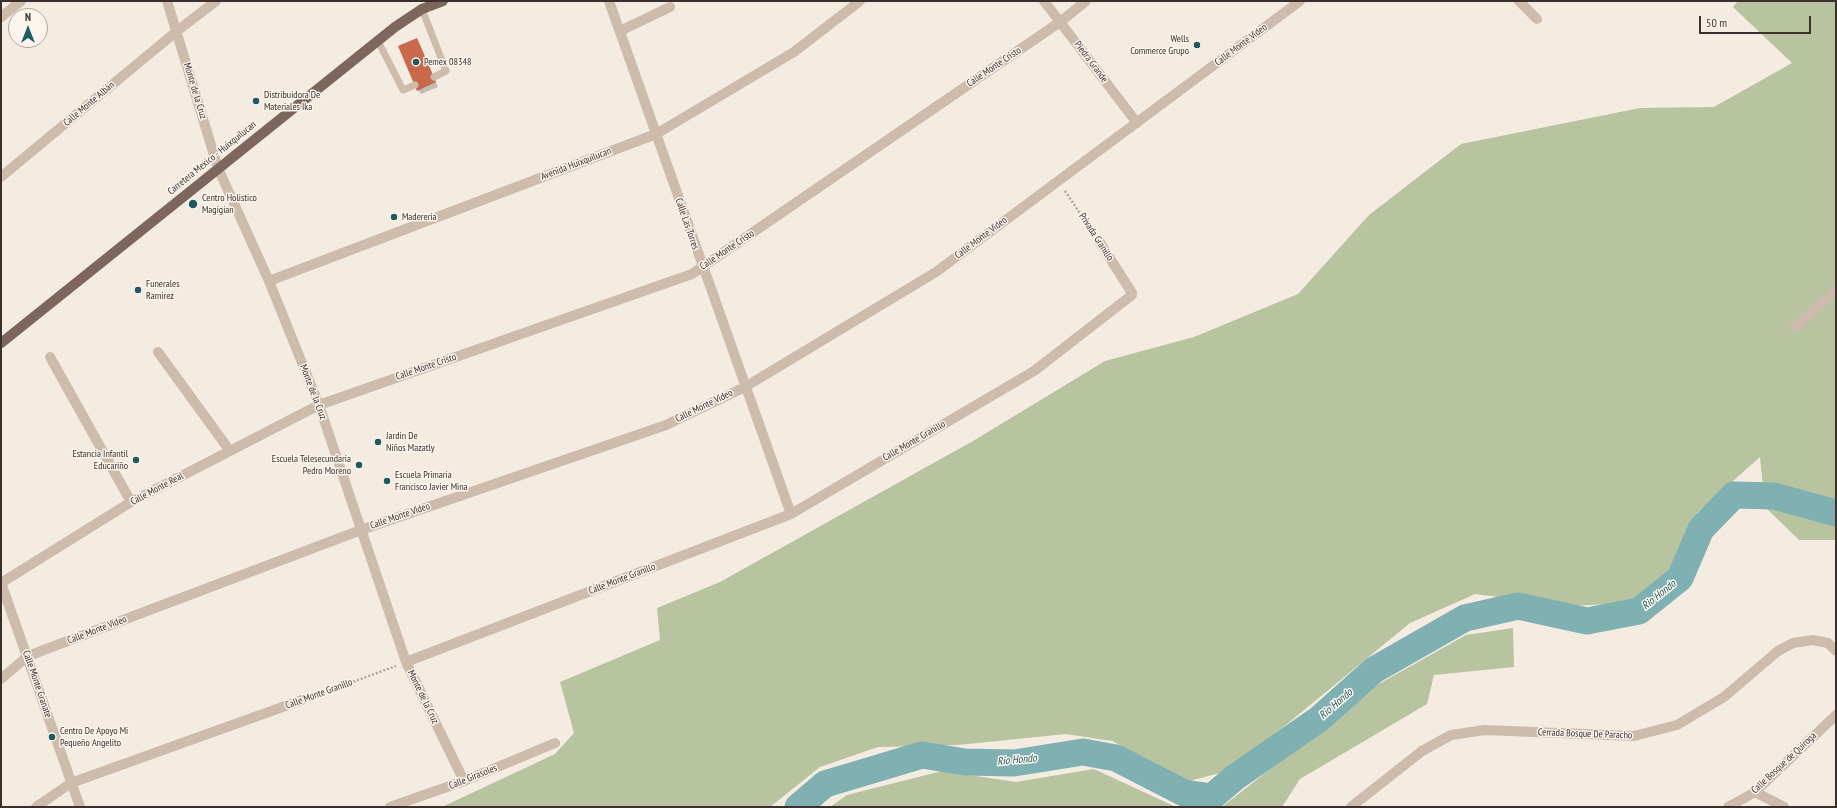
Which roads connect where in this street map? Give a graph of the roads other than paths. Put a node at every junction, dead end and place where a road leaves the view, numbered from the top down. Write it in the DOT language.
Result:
graph roads {
  1 [pos="21,1"];
  2 [pos="167,1"];
  3 [pos="216,1"];
  4 [pos="443,1"];
  5 [pos="609,1"];
  6 [pos="860,1"];
  7 [pos="1044,1"];
  8 [pos="1086,1"];
  9 [pos="1300,1"];
  10 [pos="1519,1"];
  11 [pos="670,7"];
  12 [pos="422,9"];
  13 [pos="1,17"];
  14 [pos="1537,19"];
  15 [pos="1060,22"];
  16 [pos="177,31"];
  17 [pos="620,31"];
  18 [pos="378,41"];
  19 [pos="434,77"];
  20 [pos="415,85"];
  21 [pos="1138,123"];
  22 [pos="656,134"];
  23 [pos="218,168"];
  24 [pos="1,177"];
  25 [pos="1099,241"];
  26 [pos="703,267"];
  27 [pos="269,281"];
  28 [pos="1836,290"];
  29 [pos="1132,295"];
  30 [pos="1795,327"];
  31 [pos="1,343"];
  32 [pos="158,352"];
  33 [pos="50,356"];
  34 [pos="745,387"];
  35 [pos="319,404"];
  36 [pos="230,451"];
  37 [pos="131,502"];
  38 [pos="791,514"];
  39 [pos="361,530"];
  40 [pos="1,583"];
  41 [pos="1836,651"];
  42 [pos="28,656"];
  43 [pos="406,662"];
  44 [pos="1,679"];
  45 [pos="302,700"];
  46 [pos="1836,714"];
  47 [pos="555,743"];
  48 [pos="464,781"];
  49 [pos="71,783"];
  50 [pos="1755,792"];
  51 [pos="36,807"];
  52 [pos="80,807"];
  53 [pos="390,807"];
  54 [pos="1351,807"];
  55 [pos="1728,807"];
  56 [pos="1784,807"];
  1 -- 13 [label="street"];
  2 -- 16 [label="street, Monte de la Cruz"];
  3 -- 16 [label="street, Calle Monte Albán"];
  4 -- 12 [label="main road, Carretera Mexico - Huixquilucan"];
  5 -- 17 [label="street, Calle Las Torres"];
  6 -- 22 [label="street, Avenida Huixquilucan"];
  7 -- 15 [label="street, Piedra Grande"];
  8 -- 15 [label="street, Calle Monte Cristo"];
  9 -- 21 [label="street, Calle Monte Vídeo"];
  10 -- 14 [label="street"];
  11 -- 17 [label="street"];
  12 -- 18 [label="main road, Carretera Mexico - Huixquilucan"];
  12 -- 19 [label="lane"];
  15 -- 21 [label="street, Piedra Grande"];
  15 -- 26 [label="street, Calle Monte Cristo"];
  16 -- 23 [label="street, Monte de la Cruz"];
  16 -- 24 [label="street, Calle Monte Albán"];
  17 -- 22 [label="street, Calle Las Torres"];
  18 -- 20 [label="lane"];
  18 -- 23 [label="main road, Carretera Mexico - Huixquilucan"];
  21 -- 34 [label="street, Calle Monte Vídeo"];
  22 -- 26 [label="street, Calle Las Torres"];
  22 -- 27 [label="street, Avenida Huixquilucan"];
  23 -- 27 [label="street, Monte de la Cruz"];
  23 -- 31 [label="main road, Carretera Mexico - Huixquilucan"];
  25 -- 29 [label="street, Privada Granillo"];
  26 -- 34 [label="street, Calle Las Torres"];
  26 -- 35 [label="street, Calle Monte Cristo"];
  27 -- 35 [label="street, Monte de la Cruz"];
  28 -- 30 [label="street"];
  29 -- 38 [label="street, Calle Monte Granillo"];
  32 -- 36 [label="street"];
  33 -- 37 [label="street"];
  34 -- 38 [label="street, Calle Las Torres"];
  34 -- 39 [label="street, Calle Monte Vídeo"];
  35 -- 36 [label="street, Calle Monte Real"];
  35 -- 39 [label="street, Monte de la Cruz"];
  36 -- 37 [label="street, Calle Monte Real"];
  37 -- 40 [label="street, Calle Monte Real"];
  38 -- 43 [label="street, Calle Monte Granillo"];
  39 -- 42 [label="street, Calle Monte Vídeo"];
  39 -- 43 [label="street, Monte de la Cruz"];
  40 -- 42 [label="street, Calle Monte Granate"];
  41 -- 54 [label="street, Cerrada Bosque De Paracho"];
  42 -- 44 [label="street, Calle Monte Vídeo"];
  42 -- 49 [label="street, Calle Monte Granate"];
  43 -- 48 [label="street, Monte de la Cruz"];
  45 -- 49 [label="street, Calle Monte Granillo"];
  46 -- 50 [label="street, Calle Bosque de Quiroga"];
  47 -- 48 [label="street, Calle Girasoles"];
  48 -- 53 [label="street, Calle Girasoles"];
  49 -- 51 [label="street, Calle Monte Granillo"];
  49 -- 52 [label="street, Calle Monte Granate"];
  50 -- 55 [label="street, Calle Bosque de Quiroga"];
  50 -- 56 [label="street"];
}
